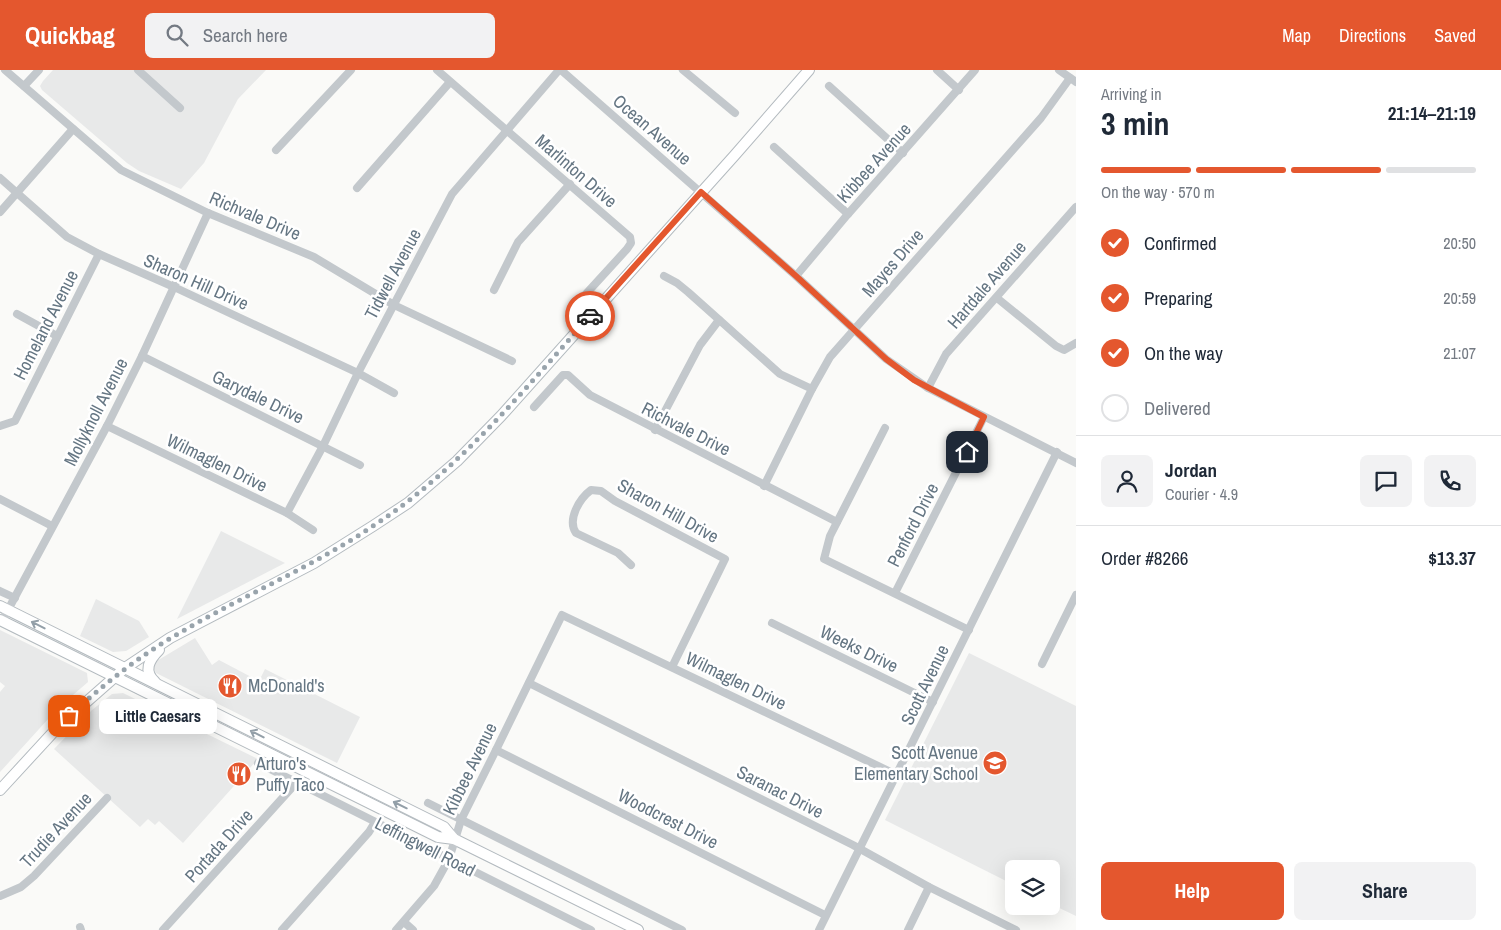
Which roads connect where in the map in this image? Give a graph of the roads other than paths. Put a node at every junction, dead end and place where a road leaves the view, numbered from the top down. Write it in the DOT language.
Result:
graph roads {
  1 [pos="5,70"];
  2 [pos="39,70"];
  3 [pos="138,70"];
  4 [pos="351,70"];
  5 [pos="437,70"];
  6 [pos="560,70"];
  7 [pos="683,70"];
  8 [pos="808,70"];
  9 [pos="937,70"];
  10 [pos="976,70"];
  11 [pos="1059,70"];
  12 [pos="1073,80"];
  13 [pos="450,82"];
  14 [pos="24,86"];
  15 [pos="829,86"];
  16 [pos="959,90"];
  17 [pos="180,108"];
  18 [pos="735,113"];
  19 [pos="73,130"];
  20 [pos="506,130"];
  21 [pos="774,147"];
  22 [pos="276,150"];
  23 [pos="903,153"];
  24 [pos="0,178"];
  25 [pos="570,184"];
  26 [pos="357,188"];
  27 [pos="17,192"];
  28 [pos="701,192"];
  29 [pos="1076,207"];
  30 [pos="0,212"];
  31 [pos="208,213"];
  32 [pos="848,214"];
  33 [pos="98,254"];
  34 [pos="664,276"];
  35 [pos="796,276"];
  36 [pos="174,287"];
  37 [pos="494,290"];
  38 [pos="997,298"];
  39 [pos="574,302"];
  40 [pos="394,305"];
  41 [pos="17,314"];
  42 [pos="719,320"];
  43 [pos="854,330"];
  44 [pos="57,336"];
  45 [pos="1076,343"];
  46 [pos="142,356"];
  47 [pos="512,362"];
  48 [pos="358,373"];
  49 [pos="928,388"];
  50 [pos="812,390"];
  51 [pos="394,393"];
  52 [pos="534,407"];
  53 [pos="984,417"];
  54 [pos="0,426"];
  55 [pos="107,426"];
  56 [pos="884,428"];
  57 [pos="655,430"];
  58 [pos="323,446"];
  59 [pos="1057,452"];
  60 [pos="1076,463"];
  61 [pos="360,465"];
  62 [pos="764,486"];
  63 [pos="0,499"];
  64 [pos="287,514"];
  65 [pos="837,522"];
  66 [pos="52,526"];
  67 [pos="313,530"];
  68 [pos="631,565"];
  69 [pos="0,591"];
  70 [pos="895,593"];
  71 [pos="1076,595"];
  72 [pos="15,598"];
  73 [pos="4,608"];
  74 [pos="562,615"];
  75 [pos="1,620"];
  76 [pos="772,622"];
  77 [pos="969,630"];
  78 [pos="170,638"];
  79 [pos="1042,664"];
  80 [pos="672,667"];
  81 [pos="125,668"];
  82 [pos="115,677"];
  83 [pos="529,683"];
  84 [pos="160,686"];
  85 [pos="934,702"];
  86 [pos="496,750"];
  87 [pos="258,763"];
  88 [pos="897,775"];
  89 [pos="297,782"];
  90 [pos="0,790"];
  91 [pos="106,798"];
  92 [pos="428,803"];
  93 [pos="461,820"];
  94 [pos="375,822"];
  95 [pos="454,839"];
  96 [pos="859,848"];
  97 [pos="448,858"];
  98 [pos="929,887"];
  99 [pos="0,896"];
  100 [pos="825,915"];
  101 [pos="998,921"];
  102 [pos="404,922"];
  103 [pos="163,930"];
  104 [pos="282,930"];
  105 [pos="396,930"];
  106 [pos="413,930"];
  107 [pos="591,930"];
  108 [pos="638,930"];
  109 [pos="682,930"];
  110 [pos="819,930"];
  111 [pos="908,930"];
  112 [pos="994,930"];
  113 [pos="1016,930"];
  1 -- 14 [label="street, Richvale Drive"];
  2 -- 14 [label="street"];
  3 -- 17 [label="street"];
  4 -- 22 [label="street"];
  5 -- 13 [label="street, Marlinton Drive"];
  6 -- 20 [label="street, Tidwell Avenue"];
  6 -- 28 [label="street, Ocean Avenue"];
  7 -- 18 [label="street"];
  8 -- 28 [label="main road"];
  9 -- 16 [label="street"];
  10 -- 16 [label="street, Kibbee Avenue"];
  11 -- 12 [label="street"];
  12 -- 43 [label="street, Mayes Drive"];
  13 -- 20 [label="street, Marlinton Drive"];
  13 -- 26 [label="street"];
  14 -- 19 [label="street, Richvale Drive"];
  15 -- 23 [label="street"];
  16 -- 23 [label="street, Kibbee Avenue"];
  19 -- 27 [label="street"];
  19 -- 31 [label="street, Richvale Drive"];
  20 -- 25 [label="street, Marlinton Drive"];
  20 -- 40 [label="street, Tidwell Avenue"];
  21 -- 32 [label="street"];
  23 -- 32 [label="street, Kibbee Avenue"];
  24 -- 27 [label="street, Sharon Hill Drive"];
  25 -- 37 [label="street"];
  25 -- 39 [label="street, Marlinton Drive"];
  27 -- 30 [label="street"];
  27 -- 33 [label="street, Sharon Hill Drive"];
  28 -- 35 [label="street, Ocean Avenue"];
  28 -- 78 [label="main road"];
  29 -- 38 [label="street, Hartdale Avenue"];
  31 -- 36 [label="street, Mollyknoll Avenue"];
  31 -- 40 [label="street, Richvale Drive"];
  32 -- 35 [label="street, Kibbee Avenue"];
  33 -- 36 [label="street, Sharon Hill Drive"];
  33 -- 44 [label="street, Homeland Avenue"];
  34 -- 42 [label="street"];
  35 -- 43 [label="street, Ocean Avenue"];
  36 -- 46 [label="street, Mollyknoll Avenue"];
  36 -- 48 [label="street, Sharon Hill Drive"];
  38 -- 45 [label="street"];
  38 -- 49 [label="street, Hartdale Avenue"];
  40 -- 47 [label="street, Richvale Drive"];
  40 -- 48 [label="street, Tidwell Avenue"];
  41 -- 44 [label="street"];
  42 -- 50 [label="street"];
  42 -- 57 [label="street"];
  43 -- 49 [label="street, Ocean Avenue"];
  43 -- 50 [label="street, Mayes Drive"];
  44 -- 54 [label="street, Homeland Avenue"];
  46 -- 55 [label="street, Mollyknoll Avenue"];
  46 -- 58 [label="street, Garydale Drive"];
  48 -- 51 [label="street, Sharon Hill Drive"];
  48 -- 58 [label="street, Tidwell Avenue"];
  49 -- 53 [label="street, Ocean Avenue"];
  50 -- 62 [label="street, Mayes Drive"];
  52 -- 57 [label="street, Richvale Drive"];
  53 -- 59 [label="street, Ocean Avenue"];
  53 -- 70 [label="street, Penford Drive"];
  55 -- 64 [label="street, Wilmaglen Drive"];
  55 -- 66 [label="street, Mollyknoll Avenue"];
  56 -- 65 [label="street"];
  57 -- 62 [label="street, Richvale Drive"];
  58 -- 61 [label="street, Garydale Drive"];
  58 -- 64 [label="street, Tidwell Avenue"];
  59 -- 60 [label="street, Ocean Avenue"];
  59 -- 77 [label="street, Scott Avenue"];
  62 -- 65 [label="street, Richvale Drive"];
  63 -- 66 [label="street"];
  64 -- 67 [label="street, Wilmaglen Drive"];
  65 -- 70 [label="street"];
  66 -- 72 [label="street, Mollyknoll Avenue"];
  68 -- 80 [label="street, Sharon Hill Drive"];
  69 -- 72 [label="street"];
  70 -- 77 [label="street"];
  71 -- 79 [label="street"];
  72 -- 73 [label="street, Mollyknoll Avenue"];
  73 -- 75 [label="street, Mollyknoll Avenue"];
  81 -- 73 [label="main road, Leffingwell Road, one-way"];
  74 -- 80 [label="street, Wilmaglen Drive"];
  74 -- 83 [label="street, Kibbee Avenue"];
  75 -- 82 [label="main road, Leffingwell Road"];
  76 -- 85 [label="street, Weeks Drive"];
  77 -- 85 [label="street, Scott Avenue"];
  78 -- 81 [label="main road"];
  78 -- 84 [label="main road"];
  80 -- 88 [label="street, Wilmaglen Drive"];
  81 -- 82 [label="main road"];
  81 -- 84 [label="main road, Leffingwell Road"];
  82 -- 90 [label="main road"];
  82 -- 95 [label="main road, Leffingwell Road"];
  83 -- 86 [label="street, Kibbee Avenue"];
  83 -- 96 [label="street, Saranac Drive"];
  95 -- 84 [label="main road, Leffingwell Road, one-way"];
  85 -- 88 [label="street, Scott Avenue"];
  86 -- 93 [label="street, Kibbee Avenue"];
  86 -- 100 [label="street, Woodcrest Drive"];
  87 -- 89 [label="street, Leffingwell Road"];
  88 -- 96 [label="street, Scott Avenue"];
  89 -- 94 [label="street, Leffingwell Road"];
  89 -- 103 [label="street, Portada Drive"];
  91 -- 99 [label="street, Trudie Avenue"];
  92 -- 93 [label="street"];
  93 -- 95 [label="street, Kibbee Avenue"];
  93 -- 109 [label="street"];
  94 -- 97 [label="street, Leffingwell Road"];
  94 -- 104 [label="street"];
  95 -- 97 [label="street, Kibbee Avenue"];
  95 -- 108 [label="main road, Leffingwell Road"];
  96 -- 98 [label="street, Saranac Drive"];
  96 -- 100 [label="street, Scott Avenue"];
  97 -- 102 [label="street, Kibbee Avenue"];
  97 -- 107 [label="street, Leffingwell Road"];
  98 -- 101 [label="street, Saranac Drive"];
  98 -- 111 [label="street"];
  100 -- 110 [label="street, Scott Avenue"];
  101 -- 112 [label="street"];
  101 -- 113 [label="street, Saranac Drive"];
  102 -- 105 [label="street, Kibbee Avenue"];
  102 -- 106 [label="street"];
}
